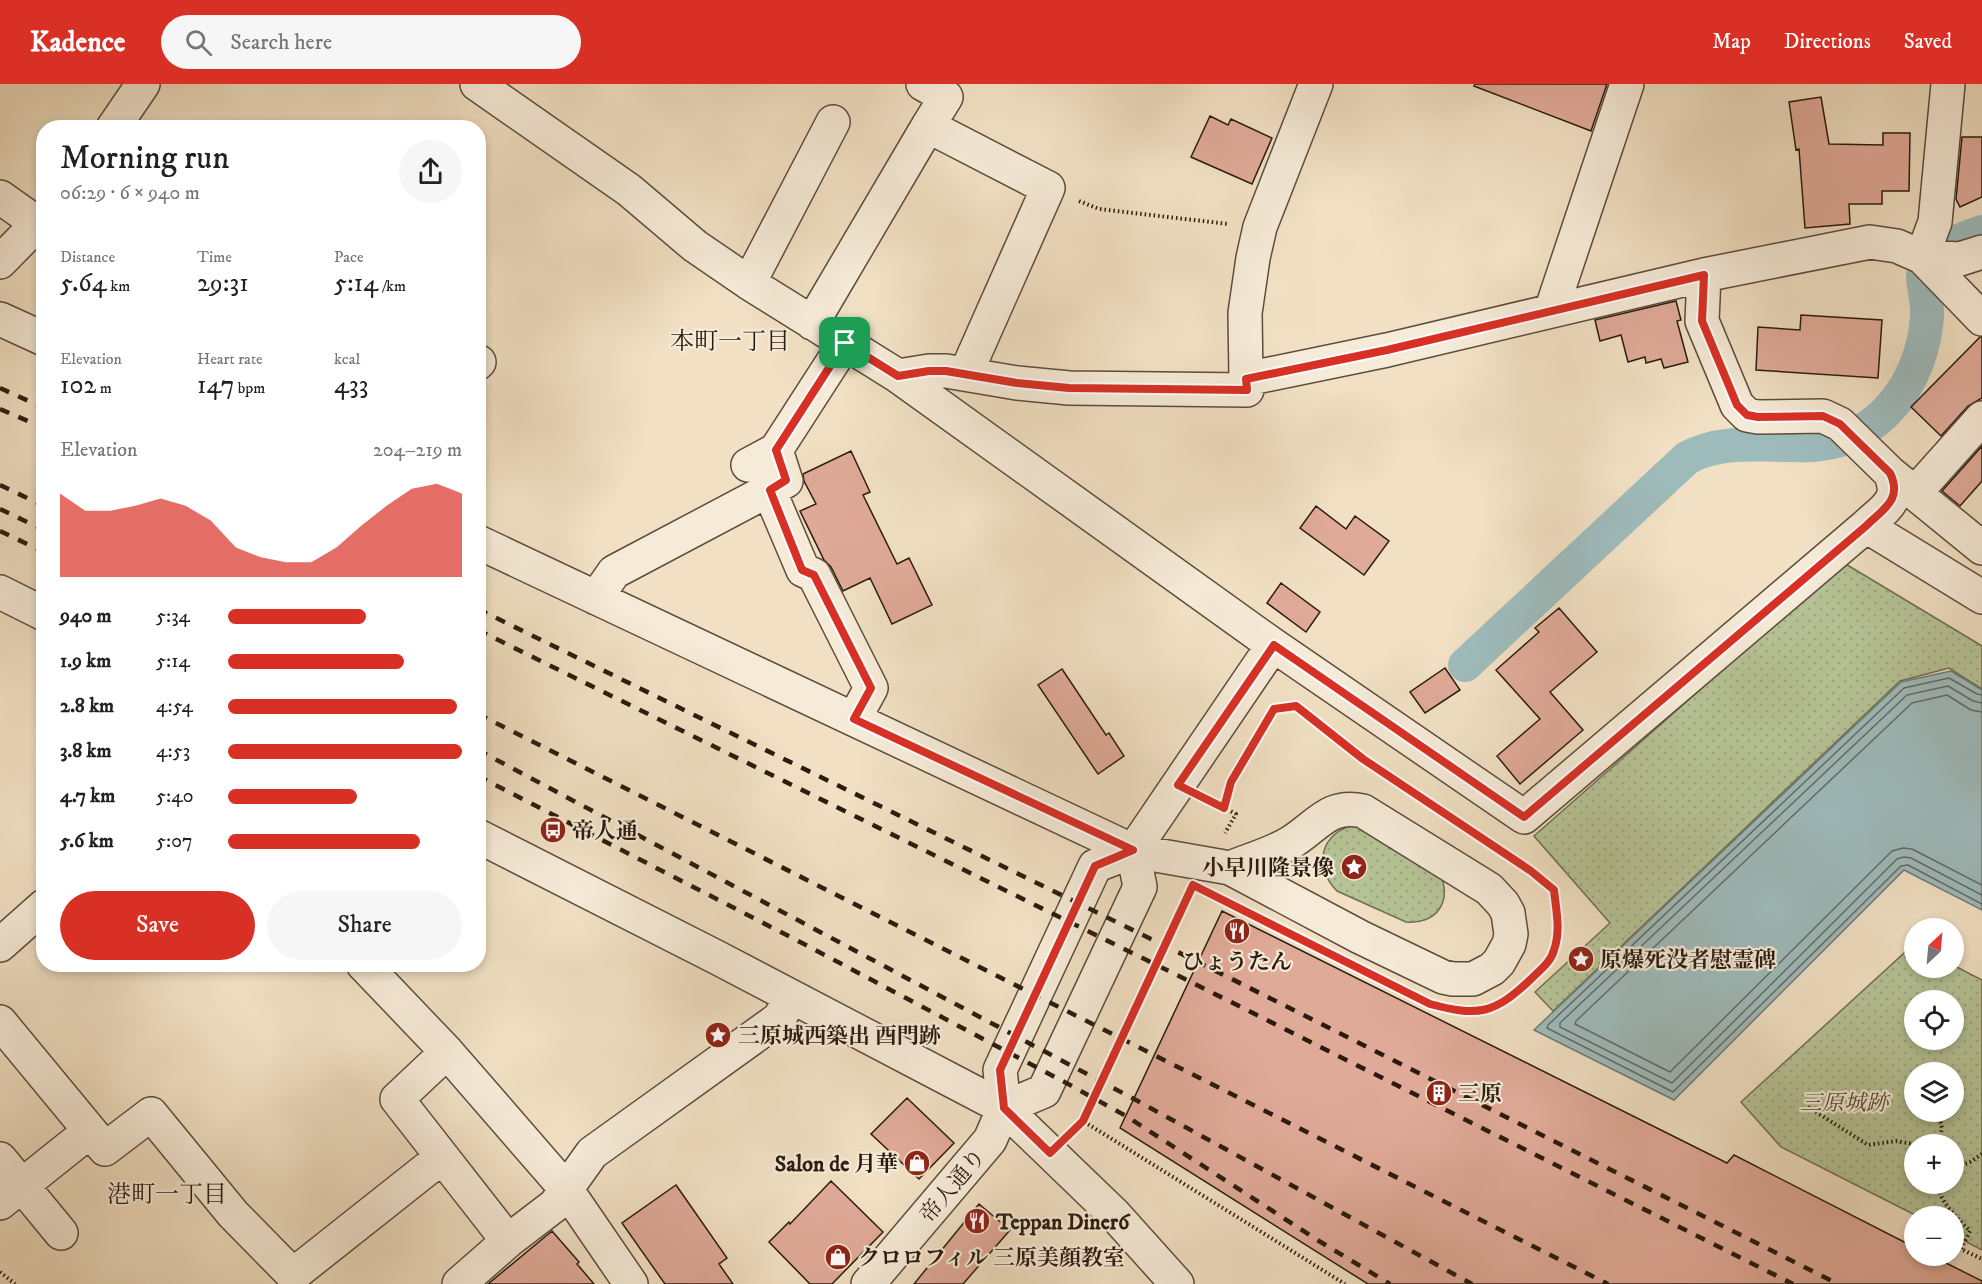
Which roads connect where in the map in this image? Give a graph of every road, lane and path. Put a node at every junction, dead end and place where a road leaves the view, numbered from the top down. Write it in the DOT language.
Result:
graph roads {
  1 [pos="143,84"];
  2 [pos="477,84"];
  3 [pos="924,84"];
  4 [pos="1316,84"];
  5 [pos="1627,84"];
  6 [pos="1948,84"];
  7 [pos="118,120"];
  8 [pos="833,122"];
  9 [pos="928,126"];
  10 [pos="1048,188"];
  11 [pos="0,197"];
  12 [pos="36,219"];
  13 [pos="1260,227"];
  14 [pos="36,229"];
  15 [pos="1982,252"];
  16 [pos="1922,257"];
  17 [pos="0,262"];
  18 [pos="1704,275"];
  19 [pos="749,283"];
  20 [pos="1551,311"];
  21 [pos="0,319"];
  22 [pos="1982,319"];
  23 [pos="812,323"];
  24 [pos="36,335"];
  25 [pos="845,343"];
  26 [pos="966,374"];
  27 [pos="898,376"];
  28 [pos="1246,379"];
  29 [pos="1982,418"];
  30 [pos="1903,483"];
  31 [pos="770,490"];
  32 [pos="1866,526"];
  33 [pos="486,546"];
  34 [pos="1982,548"];
  35 [pos="0,592"];
  36 [pos="1982,597"];
  37 [pos="596,598"];
  38 [pos="36,610"];
  39 [pos="1274,645"];
  40 [pos="854,719"];
  41 [pos="1178,785"];
  42 [pos="1224,808"];
  43 [pos="486,840"];
  44 [pos="1133,850"];
  45 [pos="1218,866"];
  46 [pos="36,913"];
  47 [pos="0,945"];
  48 [pos="371,972"];
  49 [pos="1520,989"];
  50 [pos="790,996"];
  51 [pos="0,1022"];
  52 [pos="447,1053"];
  53 [pos="1808,1107"];
  54 [pos="1004,1108"];
  55 [pos="1083,1121"];
  56 [pos="90,1131"];
  57 [pos="1904,1142"];
  58 [pos="1050,1153"];
  59 [pos="1982,1154"];
  60 [pos="442,1157"];
  61 [pos="0,1159"];
  62 [pos="1964,1164"];
  63 [pos="566,1189"];
  64 [pos="11,1194"];
  65 [pos="1941,1194"];
  66 [pos="61,1233"];
  67 [pos="508,1241"];
  68 [pos="1982,1259"];
  69 [pos="0,1272"];
  70 [pos="15,1284"];
  71 [pos="459,1284"];
  72 [pos="631,1284"];
  73 [pos="868,1284"];
  74 [pos="1177,1284"];
  75 [pos="1345,1284"];
  1 -- 7 [label="street"];
  2 -- 19 [label="street"];
  3 -- 9 [label="street"];
  4 -- 13 [label="street"];
  5 -- 20 [label="street"];
  6 -- 16 [label="street"];
  8 -- 19 [label="street"];
  9 -- 10 [label="street"];
  9 -- 23 [label="street"];
  10 -- 13 [label="path"];
  10 -- 26 [label="street"];
  11 -- 12 [label="street"];
  13 -- 28 [label="street"];
  14 -- 17 [label="street"];
  15 -- 16 [label="street"];
  16 -- 18 [label="street"];
  16 -- 22 [label="street"];
  18 -- 20 [label="street"];
  18 -- 30 [label="street"];
  19 -- 23 [label="street"];
  20 -- 28 [label="street"];
  21 -- 24 [label="street"];
  23 -- 25 [label="street"];
  25 -- 27 [label="street"];
  25 -- 31 [label="street"];
  26 -- 27 [label="street"];
  26 -- 28 [label="street"];
  27 -- 39 [label="street"];
  29 -- 30 [label="street"];
  30 -- 32 [label="street"];
  30 -- 34 [label="street"];
  31 -- 37 [label="street"];
  31 -- 40 [label="street"];
  32 -- 36 [label="street"];
  32 -- 39 [label="street"];
  33 -- 37 [label="street"];
  35 -- 38 [label="street"];
  37 -- 40 [label="street"];
  39 -- 41 [label="street"];
  40 -- 44 [label="street"];
  41 -- 42 [label="path"];
  41 -- 44 [label="street"];
  42 -- 45 [label="path"];
  42 -- 49 [label="path"];
  43 -- 50 [label="street"];
  44 -- 45 [label="street"];
  44 -- 54 [label="street"];
  44 -- 54 [label="street"];
  45 -- 45 [label="street"];
  45 -- 55 [label="path"];
  46 -- 47 [label="street"];
  48 -- 52 [label="street"];
  50 -- 54 [label="street"];
  50 -- 63 [label="street"];
  51 -- 56 [label="street"];
  52 -- 60 [label="street"];
  52 -- 63 [label="street"];
  53 -- 57 [label="path"];
  54 -- 58 [label="street"];
  54 -- 73 [label="street, 帝人通り"];
  55 -- 58 [label="path"];
  55 -- 75 [label="path"];
  56 -- 60 [label="street"];
  56 -- 64 [label="street"];
  58 -- 74 [label="street"];
  59 -- 62 [label="path"];
  60 -- 67 [label="street"];
  61 -- 64 [label="street"];
  63 -- 67 [label="street"];
  63 -- 72 [label="street"];
  64 -- 66 [label="street"];
  65 -- 68 [label="path"];
  67 -- 71 [label="street"];
  69 -- 70 [label="path"];
}
